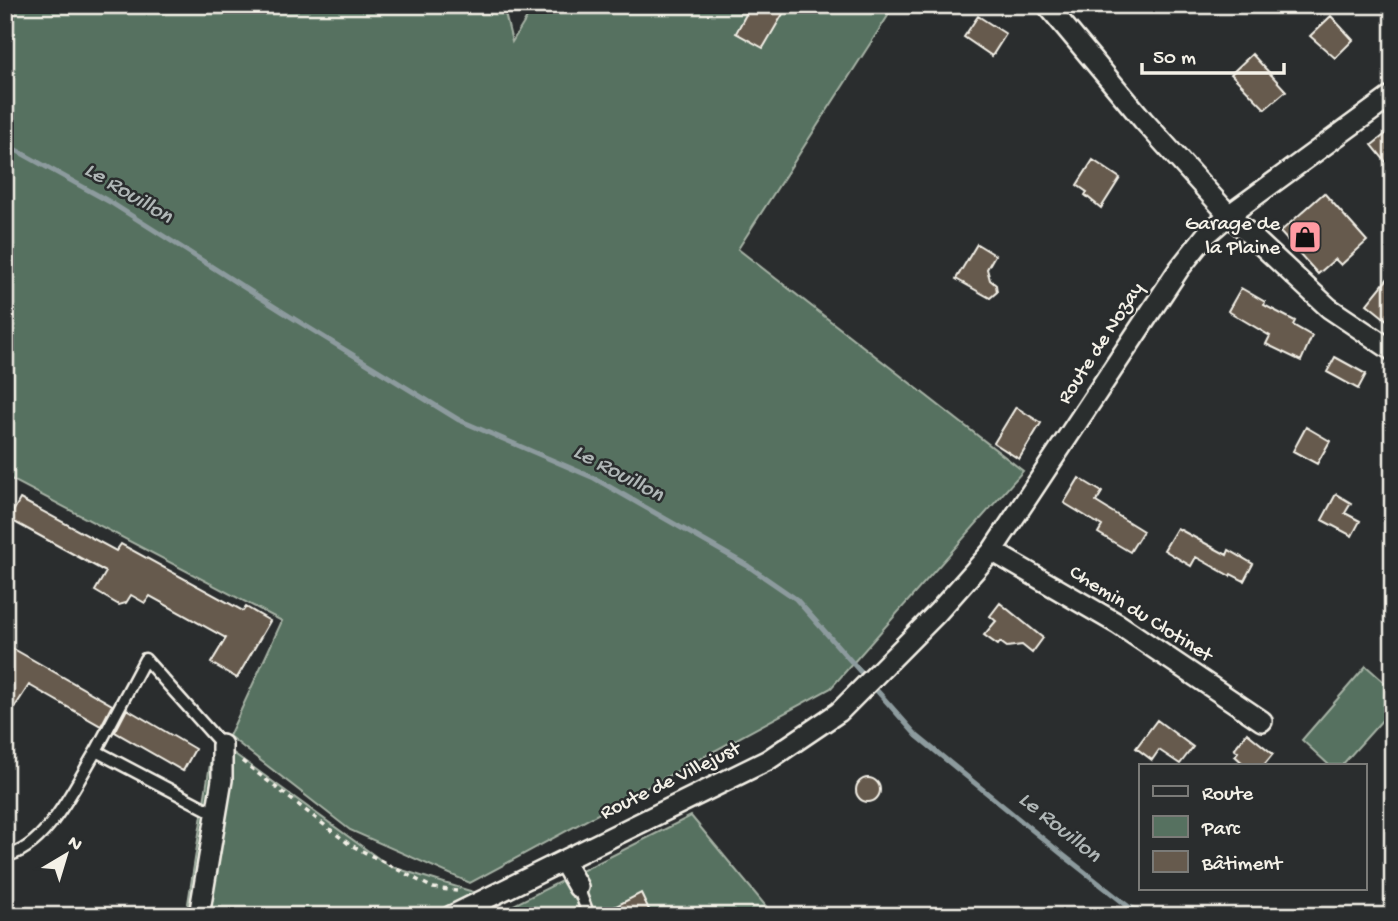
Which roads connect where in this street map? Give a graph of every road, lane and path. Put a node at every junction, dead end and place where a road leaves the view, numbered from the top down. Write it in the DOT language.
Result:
graph roads {
  1 [pos="1047,5"];
  2 [pos="1393,95"];
  3 [pos="1229,215"];
  4 [pos="1393,351"];
  5 [pos="992,551"];
  6 [pos="892,660"];
  7 [pos="1262,721"];
  8 [pos="222,745"];
  9 [pos="96,751"];
  10 [pos="217,814"];
  11 [pos="5,856"];
  12 [pos="563,861"];
  13 [pos="578,887"];
  14 [pos="458,891"];
  15 [pos="199,916"];
  16 [pos="451,916"];
  17 [pos="589,916"];
  1 -- 3 [label="street"];
  2 -- 3 [label="street, Route de Nozay"];
  3 -- 4 [label="street"];
  3 -- 5 [label="street, Route de Nozay"];
  5 -- 6 [label="street, Route de Nozay"];
  5 -- 7 [label="street, Chemin du Clotinet"];
  6 -- 12 [label="street, Route de Villejust"];
  8 -- 9 [label="lane"];
  8 -- 10 [label="street"];
  8 -- 14 [label="path"];
  9 -- 10 [label="lane"];
  9 -- 11 [label="lane"];
  10 -- 15 [label="street"];
  12 -- 13 [label="street"];
  12 -- 16 [label="street, Route de Villejust"];
  13 -- 17 [label="lane"];
}
